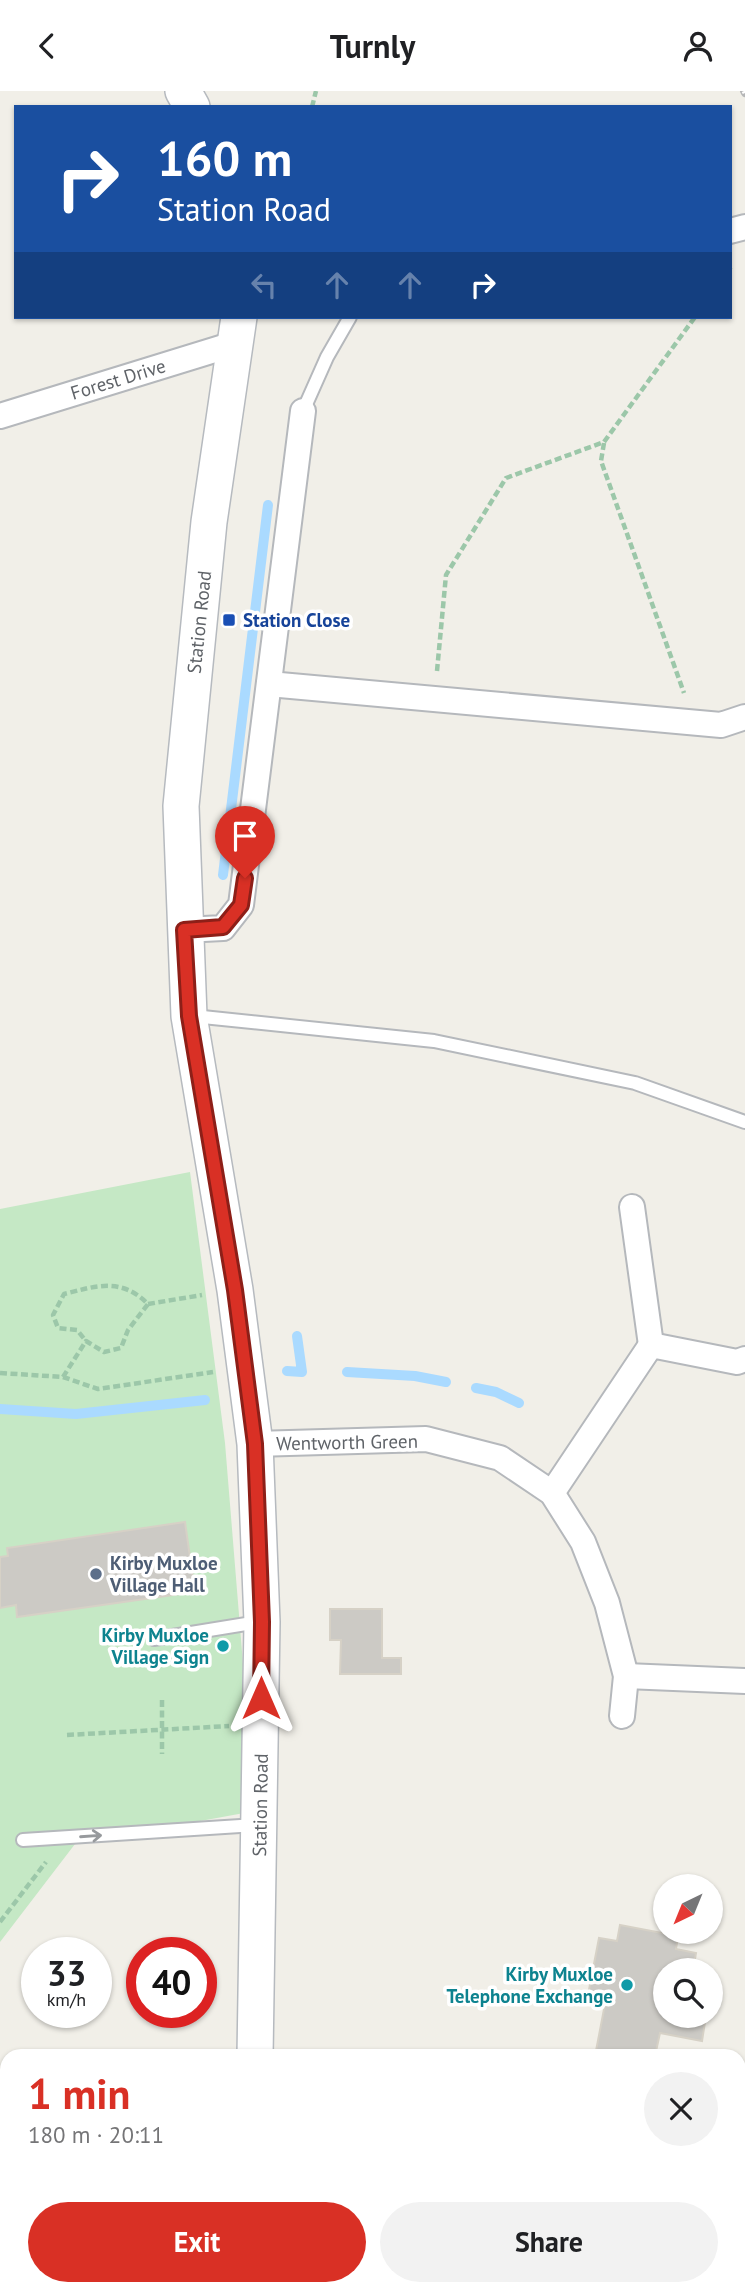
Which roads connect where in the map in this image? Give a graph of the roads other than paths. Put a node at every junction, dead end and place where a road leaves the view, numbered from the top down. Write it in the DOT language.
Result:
graph roads {
  1 [pos="349,319"];
  2 [pos="238,330"];
  3 [pos="303,411"];
  4 [pos="0,416"];
  5 [pos="269,684"];
  6 [pos="745,717"];
  7 [pos="184,930"];
  8 [pos="189,1016"];
  9 [pos="745,1122"];
  10 [pos="632,1207"];
  11 [pos="651,1345"];
  12 [pos="745,1360"];
  13 [pos="255,1444"];
  14 [pos="552,1493"];
  15 [pos="262,1622"];
  16 [pos="154,1639"];
  17 [pos="626,1676"];
  18 [pos="745,1681"];
  19 [pos="622,1716"];
  20 [pos="260,1825"];
  21 [pos="23,1840"];
  22 [pos="255,2049"];
  1 -- 3 [label="lane"];
  2 -- 4 [label="street, Forest Drive"];
  2 -- 7 [label="street, Station Road"];
  3 -- 5 [label="street"];
  5 -- 6 [label="street"];
  5 -- 7 [label="street"];
  7 -- 8 [label="street, Station Road"];
  8 -- 9 [label="lane"];
  8 -- 13 [label="street, Station Road"];
  10 -- 11 [label="street"];
  11 -- 12 [label="street"];
  11 -- 14 [label="street"];
  13 -- 14 [label="street, Wentworth Green"];
  13 -- 15 [label="street, Station Road"];
  14 -- 17 [label="street, Wentworth Green"];
  15 -- 16 [label="lane"];
  15 -- 20 [label="street, Station Road"];
  17 -- 18 [label="street"];
  17 -- 19 [label="street, Wentworth Green"];
  21 -- 20 [label="lane, one-way"];
  20 -- 22 [label="street, Station Road"];
}
